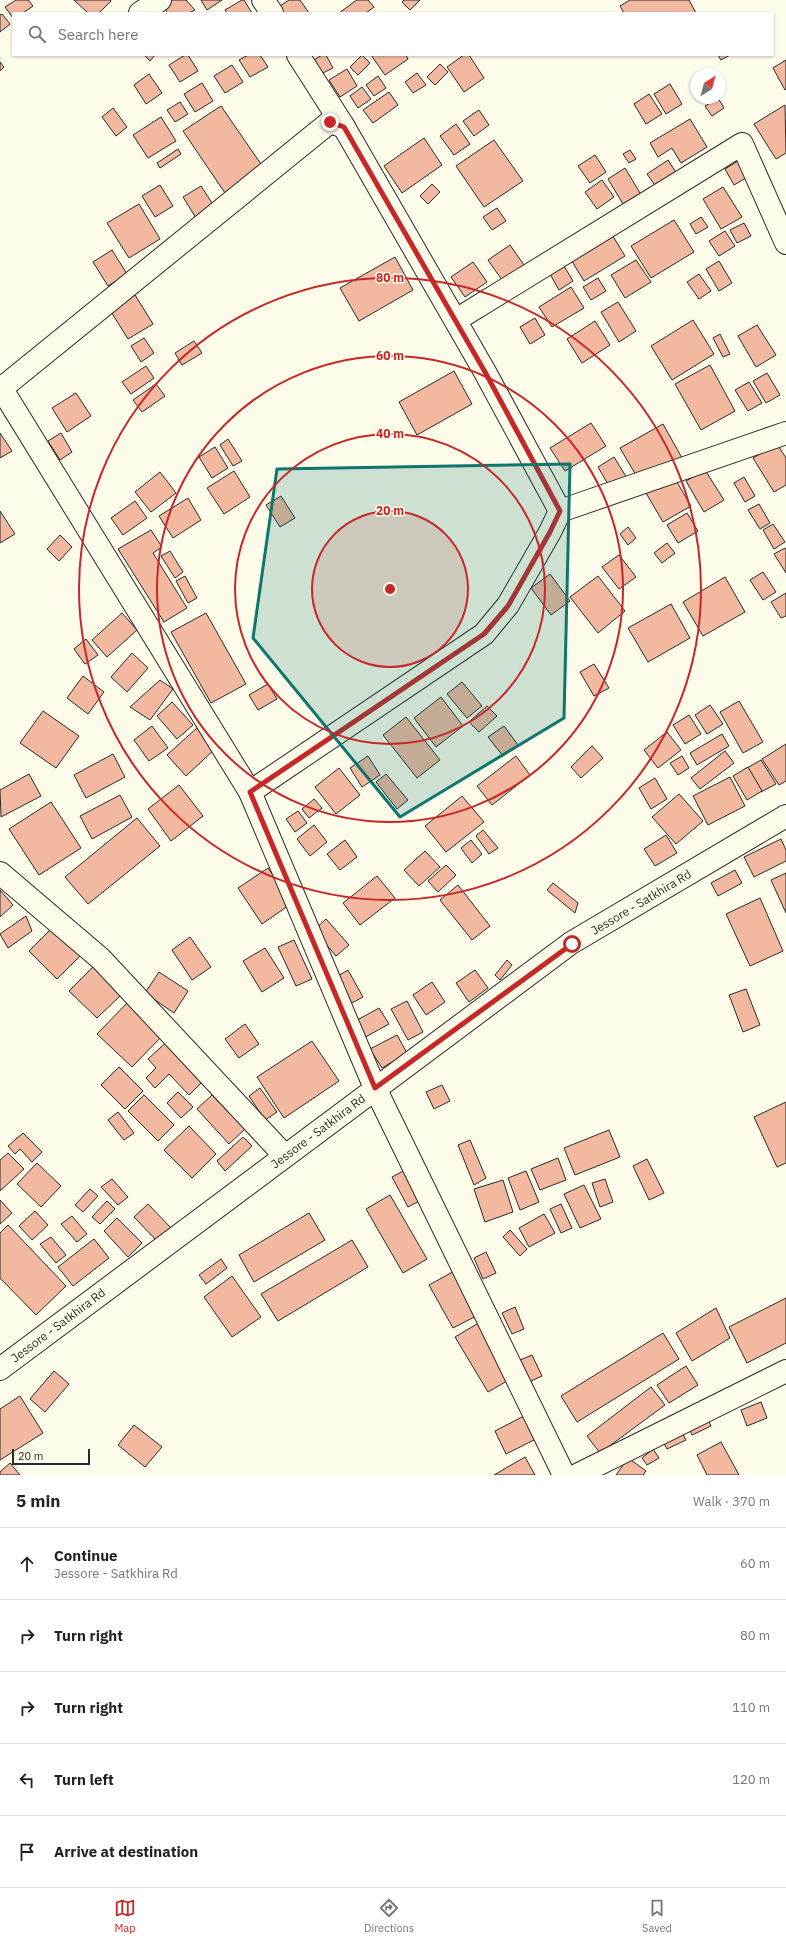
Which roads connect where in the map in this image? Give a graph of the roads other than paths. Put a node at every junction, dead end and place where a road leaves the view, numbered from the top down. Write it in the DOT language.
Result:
graph roads {
  1 [pos="160,0"];
  2 [pos="263,0"];
  3 [pos="142,12"];
  4 [pos="271,12"];
  5 [pos="299,56"];
  6 [pos="344,127"];
  7 [pos="786,243"];
  8 [pos="456,320"];
  9 [pos="1,387"];
  10 [pos="786,433"];
  11 [pos="560,511"];
  12 [pos="250,792"];
  13 [pos="786,816"];
  14 [pos="0,873"];
  15 [pos="375,1088"];
  16 [pos="284,1156"];
  17 [pos="0,1369"];
  18 [pos="786,1371"];
  19 [pos="564,1475"];
  20 [pos="577,1475"];
  1 -- 3 [label="street"];
  2 -- 4 [label="street"];
  5 -- 6 [label="street"];
  6 -- 8 [label="street"];
  6 -- 9 [label="street"];
  7 -- 8 [label="street"];
  8 -- 11 [label="street"];
  9 -- 12 [label="street"];
  10 -- 11 [label="street"];
  11 -- 12 [label="street"];
  12 -- 15 [label="street"];
  13 -- 15 [label="street, Jessore - Satkhira Rd"];
  14 -- 16 [label="street"];
  15 -- 16 [label="street, Jessore - Satkhira Rd"];
  15 -- 19 [label="street"];
  16 -- 17 [label="street, Jessore - Satkhira Rd"];
  18 -- 20 [label="street"];
}
